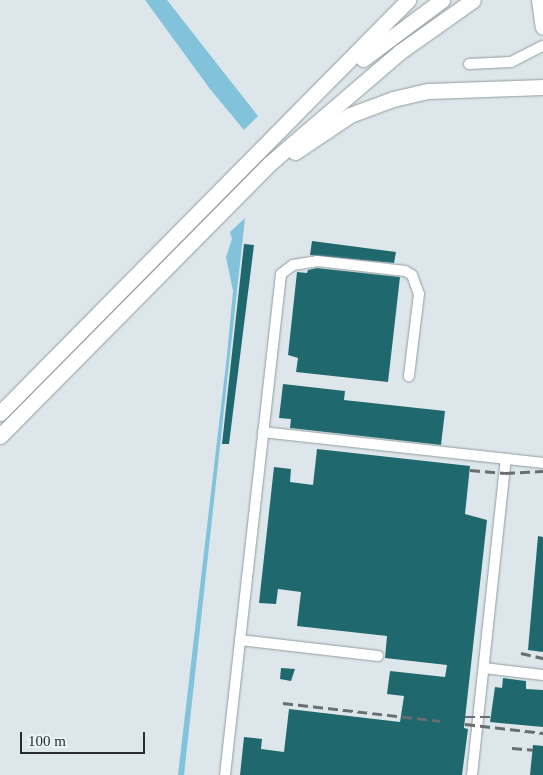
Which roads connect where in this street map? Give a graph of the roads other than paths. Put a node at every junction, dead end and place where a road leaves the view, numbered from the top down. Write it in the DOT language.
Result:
graph roads {
  1 [pos="408,0"];
  2 [pos="442,0"];
  3 [pos="473,0"];
  4 [pos="539,0"];
  5 [pos="543,27"];
  6 [pos="543,46"];
  7 [pos="469,64"];
  8 [pos="543,87"];
  9 [pos="273,136"];
  10 [pos="219,212"];
  11 [pos="409,376"];
  12 [pos="0,413"];
  13 [pos="263,432"];
  14 [pos="0,436"];
  15 [pos="506,459"];
  16 [pos="543,463"];
  17 [pos="240,640"];
  18 [pos="378,656"];
  19 [pos="484,668"];
  20 [pos="543,675"];
  21 [pos="225,775"];
  22 [pos="472,775"];
  1 -- 9 [label="highway"];
  2 -- 9 [label="highway"];
  3 -- 10 [label="highway"];
  4 -- 5 [label="highway"];
  6 -- 7 [label="lane"];
  8 -- 10 [label="highway"];
  9 -- 12 [label="highway"];
  10 -- 14 [label="highway"];
  11 -- 13 [label="lane"];
  13 -- 15 [label="lane"];
  13 -- 17 [label="lane"];
  15 -- 16 [label="lane"];
  15 -- 19 [label="lane"];
  17 -- 18 [label="lane"];
  17 -- 21 [label="lane"];
  19 -- 20 [label="lane"];
  19 -- 22 [label="lane"];
}
